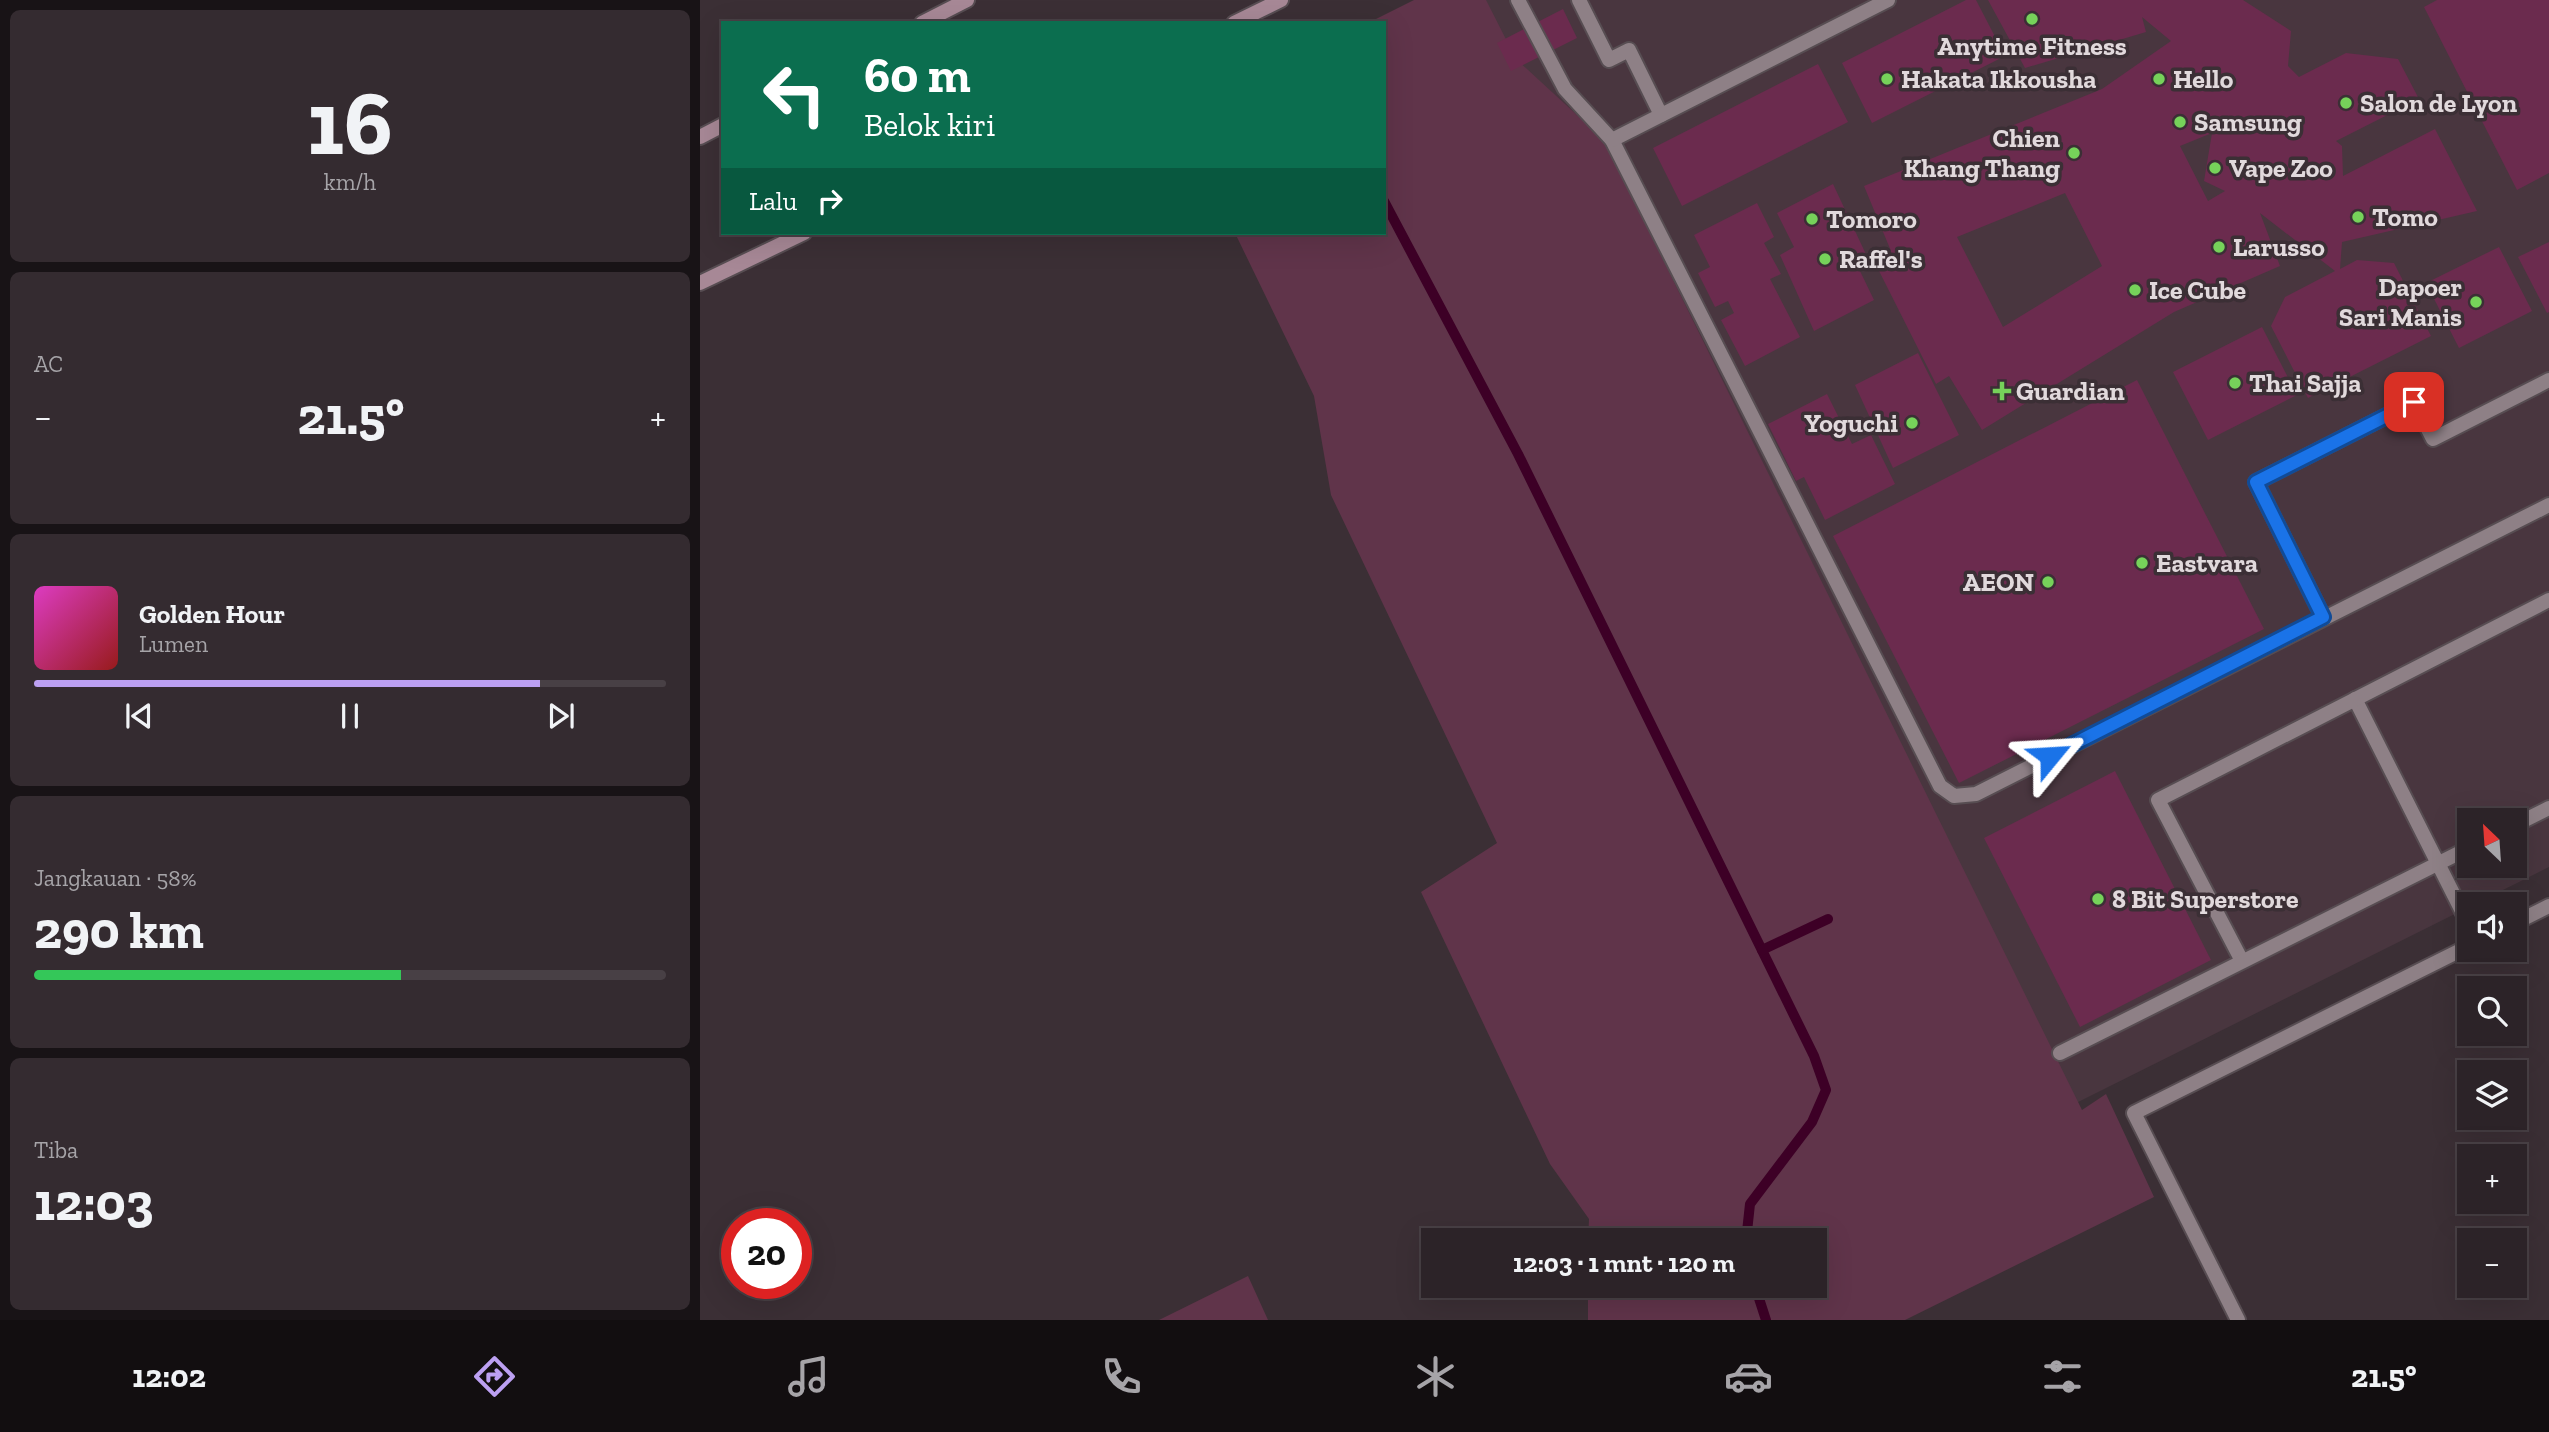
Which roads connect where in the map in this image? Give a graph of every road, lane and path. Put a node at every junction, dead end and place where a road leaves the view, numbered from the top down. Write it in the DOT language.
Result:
graph roads {
  1 [pos="967,0"];
  2 [pos="1281,0"];
  3 [pos="1518,0"];
  4 [pos="1579,0"];
  5 [pos="1888,0"];
  6 [pos="926,21"];
  7 [pos="1238,21"];
  8 [pos="1661,116"];
  9 [pos="721,126"];
  10 [pos="700,137"];
  11 [pos="1612,140"];
  12 [pos="800,235"];
  13 [pos="700,284"];
  14 [pos="2549,380"];
  15 [pos="2549,505"];
  16 [pos="2549,600"];
  17 [pos="2323,617"];
  18 [pos="2355,699"];
  19 [pos="2549,808"];
  20 [pos="2527,819"];
  21 [pos="2457,854"];
  22 [pos="2438,863"];
  23 [pos="2457,901"];
  24 [pos="2549,906"];
  25 [pos="2527,917"];
  26 [pos="2457,952"];
  27 [pos="2242,961"];
  28 [pos="2060,1053"];
  29 [pos="2238,1320"];
  1 -- 6 [label="main road"];
  2 -- 7 [label="main road"];
  3 -- 11 [label="lane"];
  4 -- 8 [label="lane"];
  5 -- 8 [label="lane"];
  8 -- 11 [label="lane"];
  9 -- 10 [label="main road"];
  11 -- 17 [label="lane"];
  12 -- 13 [label="main road"];
  14 -- 17 [label="lane"];
  15 -- 17 [label="lane"];
  16 -- 18 [label="lane"];
  18 -- 22 [label="lane"];
  18 -- 27 [label="lane"];
  19 -- 20 [label="lane"];
  21 -- 22 [label="lane"];
  22 -- 23 [label="lane"];
  22 -- 27 [label="lane"];
  24 -- 25 [label="lane"];
  26 -- 29 [label="lane"];
  27 -- 28 [label="lane"];
}
